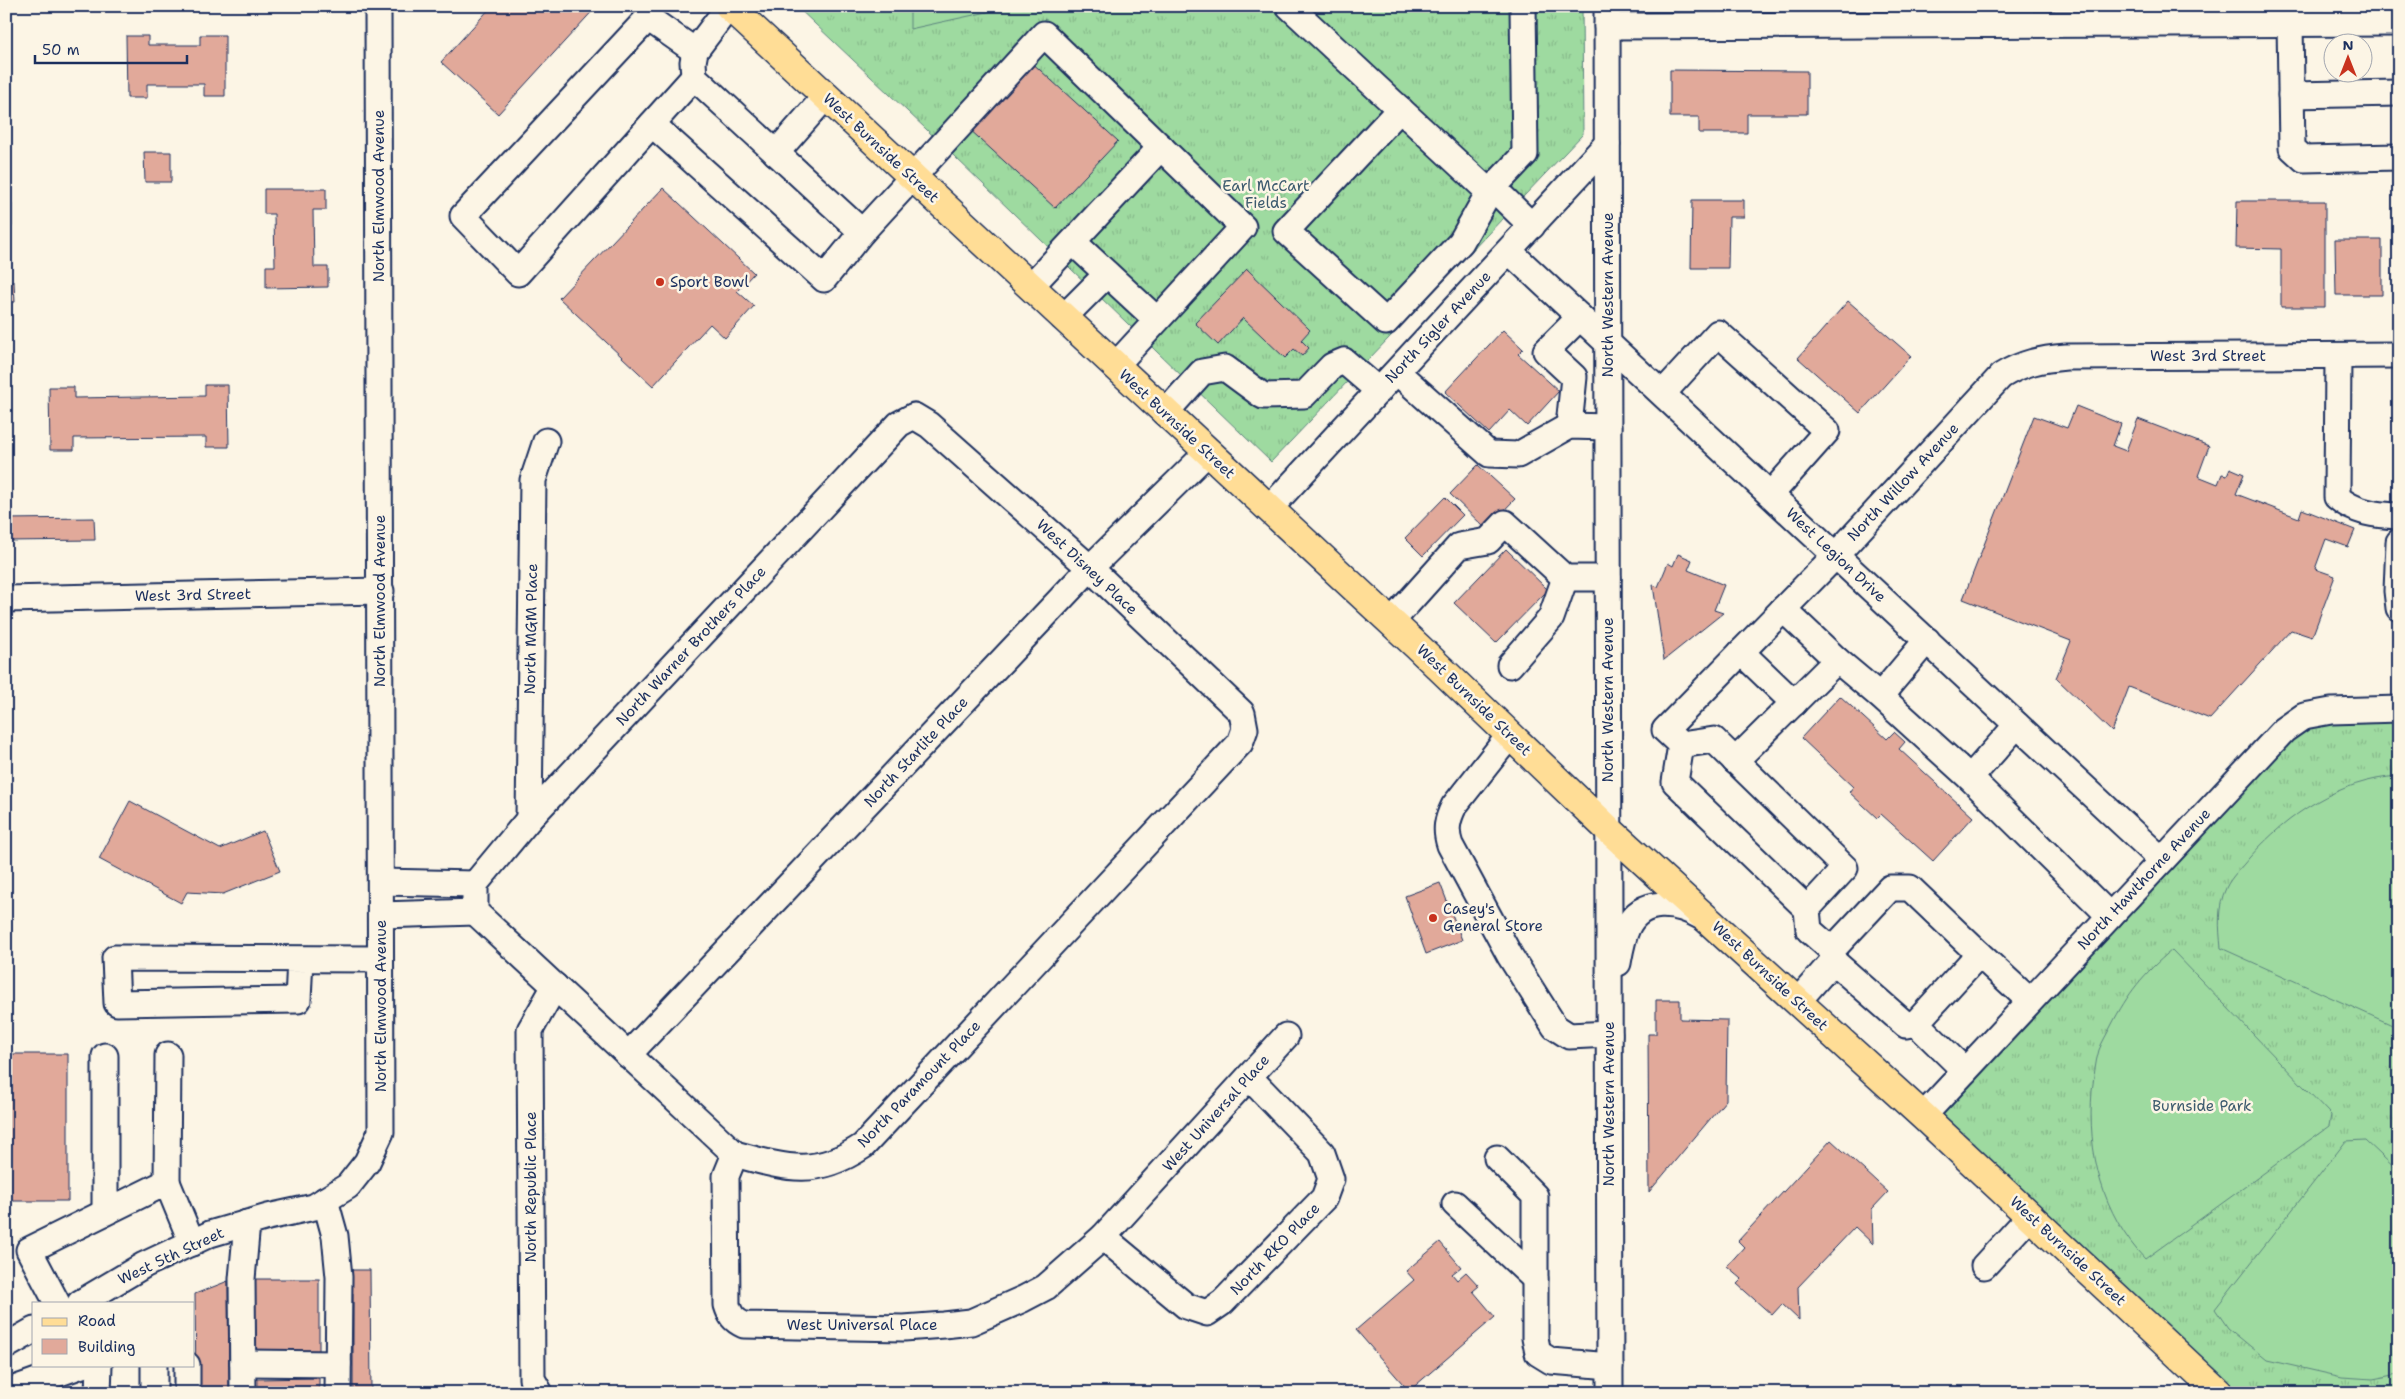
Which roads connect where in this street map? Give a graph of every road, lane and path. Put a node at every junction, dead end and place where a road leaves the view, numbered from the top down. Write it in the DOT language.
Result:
graph roads {
  1 [pos="378,6"];
  2 [pos="729,6"];
  3 [pos="1289,6"];
  4 [pos="1523,6"];
  5 [pos="2067,15"];
  6 [pos="1607,16"];
  7 [pos="2290,23"];
  8 [pos="2399,23"];
  9 [pos="695,51"];
  10 [pos="694,77"];
  11 [pos="2399,94"];
  12 [pos="2291,95"];
  13 [pos="826,97"];
  14 [pos="1400,109"];
  15 [pos="652,124"];
  16 [pos="1607,144"];
  17 [pos="1161,147"];
  18 [pos="776,153"];
  19 [pos="2399,157"];
  20 [pos="912,177"];
  21 [pos="1491,190"];
  22 [pos="1532,226"];
  23 [pos="862,232"];
  24 [pos="1073,242"];
  25 [pos="1509,251"];
  26 [pos="1107,274"];
  27 [pos="1030,288"];
  28 [pos="1580,317"];
  29 [pos="1064,318"];
  30 [pos="1157,320"];
  31 [pos="1608,343"];
  32 [pos="2399,355"];
  33 [pos="2338,356"];
  34 [pos="1115,366"];
  35 [pos="2018,366"];
  36 [pos="1396,372"];
  37 [pos="1379,391"];
  38 [pos="1663,393"];
  39 [pos="1166,413"];
  40 [pos="914,416"];
  41 [pos="1569,426"];
  42 [pos="1608,427"];
  43 [pos="546,441"];
  44 [pos="1208,452"];
  45 [pos="1771,494"];
  46 [pos="1269,509"];
  47 [pos="2399,516"];
  48 [pos="2399,542"];
  49 [pos="1836,555"];
  50 [pos="1090,568"];
  51 [pos="1565,578"];
  52 [pos="1608,578"];
  53 [pos="381,591"];
  54 [pos="6,599"];
  55 [pos="2399,608"];
  56 [pos="1783,609"];
  57 [pos="1391,622"];
  58 [pos="1927,640"];
  59 [pos="1742,652"];
  60 [pos="1837,660"];
  61 [pos="1510,665"];
  62 [pos="1880,696"];
  63 [pos="1794,703"];
  64 [pos="2399,709"];
  65 [pos="2017,725"];
  66 [pos="1246,729"];
  67 [pos="1510,735"];
  68 [pos="1673,738"];
  69 [pos="1735,761"];
  70 [pos="1970,778"];
  71 [pos="529,819"];
  72 [pos="1608,829"];
  73 [pos="2162,860"];
  74 [pos="381,882"];
  75 [pos="475,884"];
  76 [pos="1807,909"];
  77 [pos="475,912"];
  78 [pos="381,915"];
  79 [pos="2110,916"];
  80 [pos="1713,923"];
  81 [pos="1980,954"];
  82 [pos="1833,956"];
  83 [pos="300,959"];
  84 [pos="380,959"];
  85 [pos="555,986"];
  86 [pos="1798,1001"];
  87 [pos="2030,1001"];
  88 [pos="1609,1007"];
  89 [pos="1916,1023"];
  90 [pos="1609,1034"];
  91 [pos="1286,1036"];
  92 [pos="168,1055"];
  93 [pos="628,1055"];
  94 [pos="105,1056"];
  95 [pos="1965,1071"];
  96 [pos="1249,1077"];
  97 [pos="1923,1116"];
  98 [pos="735,1154"];
  99 [pos="1497,1158"];
  100 [pos="167,1182"];
  101 [pos="348,1186"];
  102 [pos="325,1200"];
  103 [pos="1455,1204"];
  104 [pos="105,1212"];
  105 [pos="2030,1216"];
  106 [pos="247,1223"];
  107 [pos="1103,1237"];
  108 [pos="192,1243"];
  109 [pos="1984,1266"];
  110 [pos="1535,1279"];
  111 [pos="94,1299"];
  112 [pos="56,1302"];
  113 [pos="32,1331"];
  114 [pos="6,1346"];
  115 [pos="243,1363"];
  116 [pos="338,1364"];
  117 [pos="80,1366"];
  118 [pos="99,1366"];
  119 [pos="154,1366"];
  120 [pos="187,1366"];
  121 [pos="1610,1366"];
  122 [pos="32,1388"];
  123 [pos="2209,1389"];
  124 [pos="6,1392"];
  125 [pos="98,1393"];
  126 [pos="154,1393"];
  127 [pos="187,1393"];
  128 [pos="243,1393"];
  129 [pos="338,1393"];
  130 [pos="540,1393"];
  131 [pos="1610,1393"];
  1 -- 53 [label="street, North Elmwood Avenue"];
  2 -- 9 [label="street"];
  2 -- 13 [label="main road, West Burnside Street"];
  3 -- 14 [label="street"];
  4 -- 21 [label="street"];
  5 -- 6 [label="street"];
  5 -- 7 [label="street"];
  6 -- 16 [label="street, North Western Avenue"];
  7 -- 8 [label="street"];
  7 -- 12 [label="street"];
  9 -- 10 [label="street"];
  9 -- 15 [label="street"];
  10 -- 15 [label="street"];
  10 -- 18 [label="street"];
  11 -- 12 [label="street"];
  12 -- 19 [label="street"];
  13 -- 18 [label="street"];
  13 -- 20 [label="main road, West Burnside Street"];
  14 -- 21 [label="street"];
  14 -- 21 [label="street"];
  15 -- 23 [label="street"];
  16 -- 22 [label="street, North Sigler Avenue"];
  16 -- 31 [label="street, North Western Avenue"];
  17 -- 20 [label="street"];
  17 -- 24 [label="street"];
  17 -- 30 [label="street"];
  18 -- 23 [label="street"];
  20 -- 23 [label="street"];
  20 -- 27 [label="main road, West Burnside Street"];
  21 -- 22 [label="street"];
  22 -- 25 [label="street, North Sigler Avenue"];
  24 -- 26 [label="street"];
  24 -- 27 [label="street"];
  25 -- 28 [label="street, West Legion Drive"];
  25 -- 36 [label="street, North Sigler Avenue"];
  26 -- 29 [label="street"];
  26 -- 30 [label="street"];
  27 -- 29 [label="main road, West Burnside Street"];
  28 -- 31 [label="street, West Legion Drive"];
  28 -- 41 [label="street"];
  29 -- 34 [label="main road, West Burnside Street"];
  30 -- 34 [label="street"];
  31 -- 38 [label="street, West Legion Drive"];
  31 -- 42 [label="street, North Western Avenue"];
  32 -- 33 [label="street, West 3rd Street"];
  33 -- 35 [label="street, West 3rd Street"];
  33 -- 47 [label="street"];
  34 -- 39 [label="main road, West Burnside Street"];
  35 -- 49 [label="street, North Willow Avenue"];
  36 -- 37 [label="street, North Sigler Avenue"];
  36 -- 41 [label="street"];
  37 -- 39 [label="street"];
  37 -- 46 [label="street, North Sigler Avenue"];
  38 -- 45 [label="street, West Legion Drive"];
  38 -- 45 [label="street"];
  39 -- 44 [label="main road, West Burnside Street"];
  40 -- 50 [label="street, West Disney Place"];
  40 -- 71 [label="street, North Warner Brothers Place"];
  41 -- 42 [label="street"];
  42 -- 52 [label="street, North Western Avenue"];
  43 -- 71 [label="street, North MGM Place"];
  44 -- 46 [label="main road, West Burnside Street"];
  44 -- 50 [label="street, North Starlite Place"];
  45 -- 49 [label="street, West Legion Drive"];
  46 -- 57 [label="main road, West Burnside Street"];
  48 -- 55 [label="street"];
  49 -- 56 [label="street, North Willow Avenue"];
  49 -- 58 [label="street, West Legion Drive"];
  50 -- 66 [label="street, West Disney Place"];
  50 -- 93 [label="street, North Starlite Place"];
  51 -- 52 [label="street"];
  51 -- 57 [label="street"];
  51 -- 61 [label="street"];
  52 -- 72 [label="street, North Western Avenue"];
  53 -- 54 [label="street, West 3rd Street"];
  53 -- 74 [label="street, North Elmwood Avenue"];
  56 -- 59 [label="street, North Willow Avenue"];
  56 -- 60 [label="street"];
  57 -- 67 [label="main road, West Burnside Street"];
  58 -- 62 [label="street"];
  58 -- 65 [label="street, West Legion Drive"];
  59 -- 63 [label="street"];
  59 -- 68 [label="street, North Willow Avenue"];
  60 -- 62 [label="street"];
  60 -- 63 [label="street"];
  62 -- 70 [label="street"];
  63 -- 69 [label="street"];
  64 -- 73 [label="street, North Hawthorne Avenue"];
  65 -- 70 [label="street"];
  65 -- 73 [label="street, West Legion Drive"];
  66 -- 98 [label="street, North Paramount Place"];
  67 -- 72 [label="main road, West Burnside Street"];
  67 -- 90 [label="street"];
  68 -- 69 [label="street"];
  68 -- 76 [label="street"];
  69 -- 76 [label="street"];
  70 -- 79 [label="street"];
  71 -- 75 [label="street, North Warner Brothers Place"];
  72 -- 80 [label="main road, West Burnside Street"];
  72 -- 88 [label="street, North Western Avenue"];
  73 -- 79 [label="street, North Hawthorne Avenue"];
  74 -- 75 [label="street"];
  74 -- 78 [label="street, North Elmwood Avenue"];
  75 -- 77 [label="street"];
  76 -- 82 [label="street"];
  77 -- 78 [label="street"];
  77 -- 85 [label="street, North Paramount Place"];
  78 -- 84 [label="street, North Elmwood Avenue"];
  79 -- 87 [label="street, North Hawthorne Avenue"];
  80 -- 86 [label="main road, West Burnside Street"];
  80 -- 88 [label="street"];
  81 -- 82 [label="street"];
  81 -- 87 [label="street"];
  81 -- 89 [label="street"];
  82 -- 86 [label="street"];
  82 -- 89 [label="street"];
  83 -- 83 [label="street"];
  83 -- 84 [label="street"];
  84 -- 101 [label="street, North Elmwood Avenue"];
  85 -- 93 [label="street, North Paramount Place"];
  85 -- 130 [label="street, North Republic Place"];
  86 -- 97 [label="main road, West Burnside Street"];
  87 -- 95 [label="street, North Hawthorne Avenue"];
  88 -- 90 [label="street, North Western Avenue"];
  89 -- 95 [label="street"];
  90 -- 121 [label="street, North Western Avenue"];
  91 -- 96 [label="street, West Universal Place"];
  92 -- 100 [label="street"];
  93 -- 98 [label="street, North Paramount Place"];
  94 -- 104 [label="street"];
  95 -- 97 [label="street, North Hawthorne Avenue"];
  96 -- 107 [label="street, West Universal Place"];
  96 -- 107 [label="street, North RKO Place"];
  97 -- 105 [label="main road, West Burnside Street"];
  98 -- 107 [label="street, West Universal Place"];
  99 -- 110 [label="street"];
  100 -- 104 [label="street"];
  100 -- 108 [label="street"];
  101 -- 102 [label="street, West 5th Street"];
  102 -- 106 [label="street, West 5th Street"];
  102 -- 116 [label="street"];
  103 -- 110 [label="street"];
  104 -- 112 [label="street"];
  105 -- 109 [label="street"];
  105 -- 123 [label="main road, West Burnside Street"];
  106 -- 108 [label="street, West 5th Street"];
  106 -- 115 [label="street"];
  108 -- 111 [label="street, West 5th Street"];
  110 -- 121 [label="street"];
  113 -- 114 [label="street"];
  115 -- 116 [label="street"];
  115 -- 128 [label="street"];
  116 -- 129 [label="street"];
  117 -- 122 [label="street"];
  118 -- 125 [label="street"];
  119 -- 126 [label="street"];
  120 -- 127 [label="street"];
  121 -- 131 [label="street, North Western Avenue"];
  122 -- 124 [label="street"];
}
